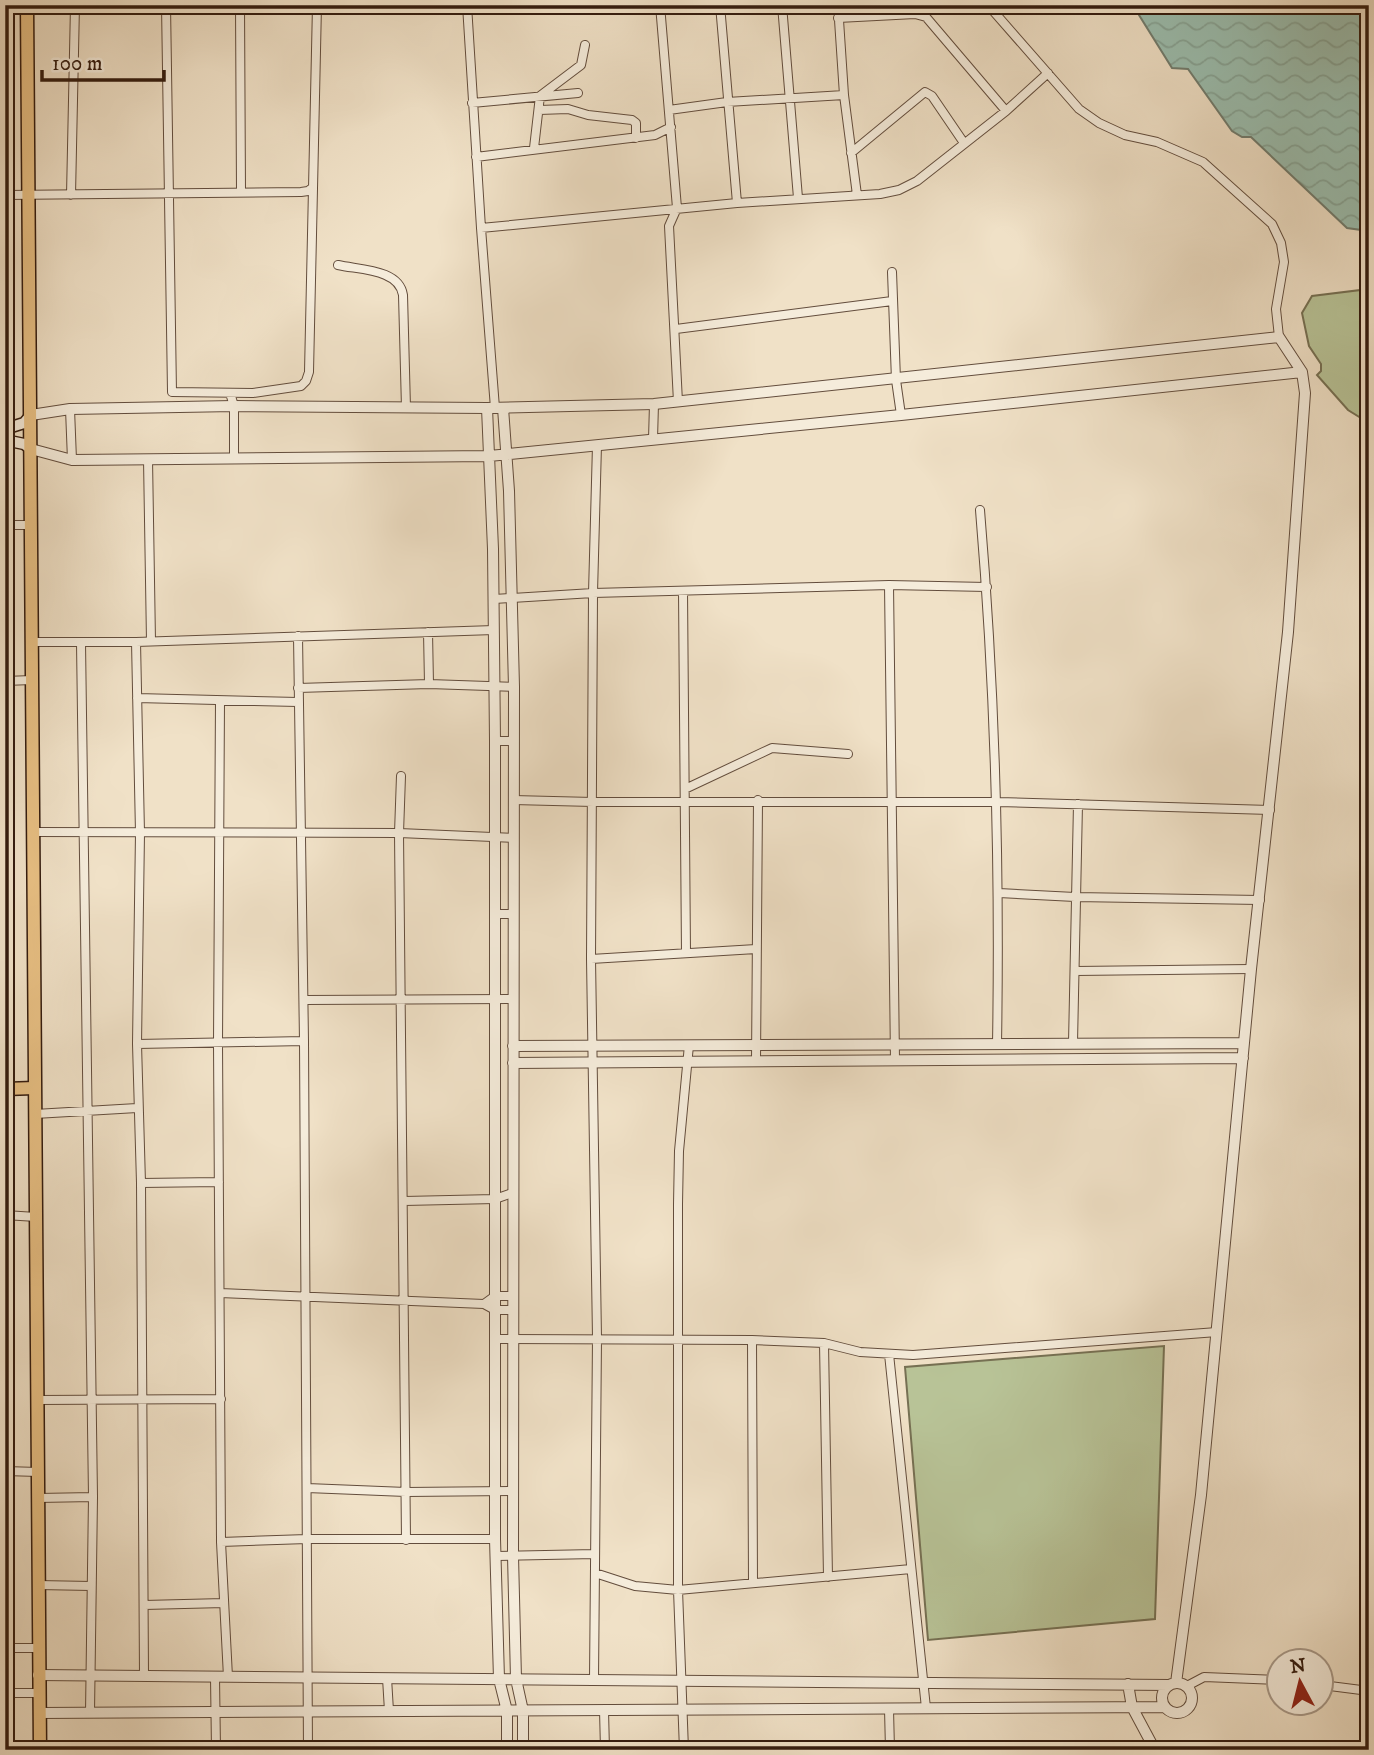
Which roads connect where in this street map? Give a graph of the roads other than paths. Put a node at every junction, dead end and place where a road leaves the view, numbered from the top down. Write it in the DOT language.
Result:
graph roads {
  1 [pos="27,5"];
  2 [pos="75,5"];
  3 [pos="166,5"];
  4 [pos="240,5"];
  5 [pos="317,5"];
  6 [pos="467,5"];
  7 [pos="660,5"];
  8 [pos="720,5"];
  9 [pos="782,5"];
  10 [pos="838,5"];
  11 [pos="988,5"];
  12 [pos="838,18"];
  13 [pos="585,46"];
  14 [pos="1048,73"];
  15 [pos="578,93"];
  16 [pos="844,95"];
  17 [pos="540,96"];
  18 [pos="789,97"];
  19 [pos="727,102"];
  20 [pos="472,103"];
  21 [pos="539,110"];
  22 [pos="669,110"];
  23 [pos="1006,111"];
  24 [pos="671,127"];
  25 [pos="636,138"];
  26 [pos="964,143"];
  27 [pos="534,148"];
  28 [pos="851,153"];
  29 [pos="476,157"];
  30 [pos="312,188"];
  31 [pos="241,192"];
  32 [pos="168,193"];
  33 [pos="5,195"];
  34 [pos="71,195"];
  35 [pos="857,195"];
  36 [pos="28,196"];
  37 [pos="798,198"];
  38 [pos="737,202"];
  39 [pos="677,208"];
  40 [pos="481,228"];
  41 [pos="338,265"];
  42 [pos="891,272"];
  43 [pos="892,302"];
  44 [pos="676,329"];
  45 [pos="1279,337"];
  46 [pos="1301,372"];
  47 [pos="896,380"];
  48 [pos="230,393"];
  49 [pos="678,402"];
  50 [pos="653,404"];
  51 [pos="234,406"];
  52 [pos="406,408"];
  53 [pos="495,408"];
  54 [pos="70,409"];
  55 [pos="31,415"];
  56 [pos="901,415"];
  57 [pos="5,429"];
  58 [pos="653,439"];
  59 [pos="5,440"];
  60 [pos="597,445"];
  61 [pos="31,449"];
  62 [pos="507,454"];
  63 [pos="489,456"];
  64 [pos="234,458"];
  65 [pos="148,459"];
  66 [pos="72,460"];
  67 [pos="491,491"];
  68 [pos="509,491"];
  69 [pos="980,510"];
  70 [pos="5,525"];
  71 [pos="31,525"];
  72 [pos="493,549"];
  73 [pos="511,549"];
  74 [pos="889,585"];
  75 [pos="987,587"];
  76 [pos="683,592"];
  77 [pos="593,593"];
  78 [pos="512,598"];
  79 [pos="494,599"];
  80 [pos="494,630"];
  81 [pos="428,632"];
  82 [pos="298,636"];
  83 [pos="152,641"];
  84 [pos="32,642"];
  85 [pos="136,642"];
  86 [pos="81,643"];
  87 [pos="32,680"];
  88 [pos="5,681"];
  89 [pos="429,684"];
  90 [pos="494,687"];
  91 [pos="514,687"];
  92 [pos="298,688"];
  93 [pos="137,698"];
  94 [pos="220,701"];
  95 [pos="298,702"];
  96 [pos="495,741"];
  97 [pos="513,741"];
  98 [pos="848,754"];
  99 [pos="401,776"];
  100 [pos="685,789"];
  101 [pos="513,800"];
  102 [pos="758,800"];
  103 [pos="892,801"];
  104 [pos="593,802"];
  105 [pos="684,802"];
  106 [pos="998,802"];
  107 [pos="1078,804"];
  108 [pos="1269,810"];
  109 [pos="495,817"];
  110 [pos="513,817"];
  111 [pos="34,832"];
  112 [pos="84,832"];
  113 [pos="140,832"];
  114 [pos="219,832"];
  115 [pos="301,833"];
  116 [pos="400,833"];
  117 [pos="495,838"];
  118 [pos="513,838"];
  119 [pos="999,893"];
  120 [pos="1075,897"];
  121 [pos="1260,900"];
  122 [pos="495,914"];
  123 [pos="513,914"];
  124 [pos="756,949"];
  125 [pos="685,953"];
  126 [pos="591,958"];
  127 [pos="1251,969"];
  128 [pos="1075,971"];
  129 [pos="494,999"];
  130 [pos="513,999"];
  131 [pos="304,1000"];
  132 [pos="401,1000"];
  133 [pos="304,1041"];
  134 [pos="218,1043"];
  135 [pos="1073,1043"];
  136 [pos="1244,1043"];
  137 [pos="137,1044"];
  138 [pos="895,1044"];
  139 [pos="997,1044"];
  140 [pos="593,1045"];
  141 [pos="650,1045"];
  142 [pos="689,1045"];
  143 [pos="757,1045"];
  144 [pos="513,1046"];
  145 [pos="1243,1058"];
  146 [pos="895,1060"];
  147 [pos="756,1061"];
  148 [pos="593,1062"];
  149 [pos="651,1062"];
  150 [pos="686,1062"];
  151 [pos="513,1063"];
  152 [pos="34,1088"];
  153 [pos="5,1089"];
  154 [pos="137,1108"];
  155 [pos="87,1112"];
  156 [pos="35,1114"];
  157 [pos="494,1118"];
  158 [pos="513,1118"];
  159 [pos="219,1182"];
  160 [pos="141,1183"];
  161 [pos="512,1193"];
  162 [pos="495,1199"];
  163 [pos="404,1201"];
  164 [pos="6,1215"];
  165 [pos="36,1217"];
  166 [pos="496,1254"];
  167 [pos="513,1254"];
  168 [pos="5,1269"];
  169 [pos="220,1293"];
  170 [pos="306,1295"];
  171 [pos="495,1296"];
  172 [pos="512,1296"];
  173 [pos="404,1299"];
  174 [pos="484,1304"];
  175 [pos="495,1310"];
  176 [pos="512,1310"];
  177 [pos="1217,1332"];
  178 [pos="597,1338"];
  179 [pos="495,1339"];
  180 [pos="678,1339"];
  181 [pos="512,1340"];
  182 [pos="752,1340"];
  183 [pos="824,1343"];
  184 [pos="889,1354"];
  185 [pos="92,1399"];
  186 [pos="143,1399"];
  187 [pos="220,1399"];
  188 [pos="38,1400"];
  189 [pos="496,1417"];
  190 [pos="514,1417"];
  191 [pos="5,1471"];
  192 [pos="38,1472"];
  193 [pos="307,1488"];
  194 [pos="495,1490"];
  195 [pos="513,1491"];
  196 [pos="406,1492"];
  197 [pos="93,1497"];
  198 [pos="38,1498"];
  199 [pos="307,1539"];
  200 [pos="495,1539"];
  201 [pos="406,1541"];
  202 [pos="221,1542"];
  203 [pos="594,1554"];
  204 [pos="496,1556"];
  205 [pos="513,1556"];
  206 [pos="911,1569"];
  207 [pos="595,1573"];
  208 [pos="828,1577"];
  209 [pos="753,1583"];
  210 [pos="38,1585"];
  211 [pos="91,1586"];
  212 [pos="678,1590"];
  213 [pos="514,1602"];
  214 [pos="224,1603"];
  215 [pos="497,1603"];
  216 [pos="144,1605"];
  217 [pos="5,1648"];
  218 [pos="38,1648"];
  219 [pos="38,1675"];
  220 [pos="90,1676"];
  221 [pos="144,1676"];
  222 [pos="215,1677"];
  223 [pos="228,1677"];
  224 [pos="307,1678"];
  225 [pos="387,1678"];
  226 [pos="499,1679"];
  227 [pos="516,1679"];
  228 [pos="1266,1679"];
  229 [pos="594,1680"];
  230 [pos="682,1681"];
  231 [pos="923,1683"];
  232 [pos="1128,1684"];
  233 [pos="1178,1684"];
  234 [pos="1336,1687"];
  235 [pos="1369,1691"];
  236 [pos="5,1693"];
  237 [pos="38,1693"];
  238 [pos="1132,1707"];
  239 [pos="1165,1707"];
  240 [pos="926,1708"];
  241 [pos="889,1709"];
  242 [pos="604,1710"];
  243 [pos="684,1710"];
  244 [pos="507,1711"];
  245 [pos="523,1711"];
  246 [pos="214,1712"];
  247 [pos="307,1712"];
  248 [pos="389,1712"];
  249 [pos="39,1713"];
  250 [pos="90,1713"];
  251 [pos="40,1750"];
  252 [pos="216,1750"];
  253 [pos="308,1750"];
  254 [pos="507,1750"];
  255 [pos="523,1750"];
  256 [pos="605,1750"];
  257 [pos="684,1750"];
  258 [pos="890,1750"];
  259 [pos="1155,1750"];
  1 -- 36 [label="main road"];
  2 -- 34 [label="street"];
  3 -- 32 [label="street"];
  4 -- 31 [label="street"];
  5 -- 30 [label="street"];
  6 -- 20 [label="street"];
  7 -- 22 [label="street"];
  8 -- 19 [label="street"];
  9 -- 18 [label="street"];
  10 -- 12 [label="street"];
  11 -- 14 [label="street"];
  12 -- 16 [label="street"];
  12 -- 23 [label="street"];
  13 -- 17 [label="street"];
  14 -- 23 [label="street"];
  14 -- 45 [label="street"];
  15 -- 17 [label="street"];
  16 -- 18 [label="street"];
  16 -- 28 [label="street"];
  17 -- 20 [label="street"];
  17 -- 21 [label="street"];
  18 -- 19 [label="street"];
  18 -- 37 [label="street"];
  19 -- 22 [label="street"];
  19 -- 38 [label="street"];
  20 -- 29 [label="street"];
  21 -- 25 [label="street"];
  21 -- 27 [label="street"];
  22 -- 24 [label="street"];
  23 -- 26 [label="street"];
  24 -- 25 [label="street"];
  24 -- 39 [label="street"];
  25 -- 27 [label="street"];
  26 -- 28 [label="street"];
  26 -- 35 [label="street"];
  27 -- 29 [label="street"];
  28 -- 35 [label="street"];
  29 -- 40 [label="street"];
  30 -- 31 [label="street"];
  30 -- 48 [label="street"];
  31 -- 32 [label="street"];
  32 -- 34 [label="street"];
  32 -- 48 [label="street"];
  33 -- 36 [label="street"];
  34 -- 36 [label="street"];
  35 -- 37 [label="street"];
  36 -- 55 [label="main road"];
  37 -- 38 [label="street"];
  38 -- 39 [label="street"];
  39 -- 40 [label="street"];
  39 -- 44 [label="street"];
  40 -- 53 [label="street"];
  41 -- 52 [label="street"];
  42 -- 43 [label="street"];
  43 -- 44 [label="street"];
  43 -- 47 [label="street"];
  44 -- 49 [label="street"];
  45 -- 46 [label="street"];
  45 -- 47 [label="street"];
  46 -- 56 [label="street"];
  46 -- 108 [label="street"];
  47 -- 49 [label="street"];
  47 -- 56 [label="street"];
  48 -- 51 [label="street"];
  49 -- 50 [label="street"];
  50 -- 53 [label="street"];
  50 -- 58 [label="street"];
  51 -- 52 [label="street"];
  51 -- 54 [label="street"];
  51 -- 64 [label="street"];
  52 -- 53 [label="street"];
  53 -- 62 [label="street"];
  53 -- 63 [label="street"];
  54 -- 55 [label="street"];
  54 -- 66 [label="street"];
  55 -- 57 [label="main road"];
  55 -- 61 [label="main road"];
  56 -- 58 [label="street"];
  58 -- 60 [label="street"];
  59 -- 61 [label="main road"];
  60 -- 62 [label="street"];
  60 -- 77 [label="street"];
  61 -- 66 [label="street"];
  61 -- 71 [label="main road"];
  62 -- 63 [label="street"];
  62 -- 68 [label="street"];
  63 -- 64 [label="street"];
  63 -- 67 [label="street"];
  64 -- 65 [label="street"];
  65 -- 66 [label="street"];
  65 -- 83 [label="street"];
  67 -- 68 [label="street"];
  67 -- 72 [label="street"];
  68 -- 73 [label="street"];
  69 -- 75 [label="street"];
  70 -- 71 [label="street"];
  71 -- 84 [label="main road"];
  72 -- 73 [label="street"];
  72 -- 79 [label="street"];
  73 -- 78 [label="street"];
  74 -- 75 [label="street"];
  74 -- 76 [label="street"];
  74 -- 103 [label="street"];
  75 -- 106 [label="street"];
  76 -- 77 [label="street"];
  76 -- 100 [label="street"];
  77 -- 78 [label="street"];
  77 -- 104 [label="street"];
  78 -- 79 [label="street"];
  78 -- 91 [label="street"];
  79 -- 80 [label="street"];
  80 -- 81 [label="street"];
  80 -- 90 [label="street"];
  81 -- 82 [label="street"];
  81 -- 89 [label="street"];
  82 -- 83 [label="street"];
  82 -- 92 [label="street"];
  83 -- 85 [label="street"];
  84 -- 86 [label="street"];
  84 -- 87 [label="main road"];
  85 -- 86 [label="street"];
  85 -- 93 [label="street"];
  86 -- 112 [label="street"];
  87 -- 88 [label="street"];
  87 -- 111 [label="main road"];
  89 -- 90 [label="street"];
  89 -- 92 [label="street"];
  90 -- 91 [label="street"];
  90 -- 96 [label="street"];
  91 -- 97 [label="street"];
  92 -- 95 [label="street"];
  93 -- 94 [label="street"];
  93 -- 113 [label="street"];
  94 -- 95 [label="street"];
  94 -- 114 [label="street"];
  95 -- 115 [label="street"];
  96 -- 97 [label="street"];
  96 -- 109 [label="street"];
  97 -- 101 [label="street"];
  98 -- 100 [label="street"];
  99 -- 116 [label="street"];
  100 -- 105 [label="street"];
  101 -- 104 [label="street"];
  101 -- 110 [label="street"];
  102 -- 103 [label="street"];
  102 -- 105 [label="street"];
  102 -- 124 [label="street"];
  103 -- 106 [label="street"];
  103 -- 138 [label="street"];
  104 -- 105 [label="street"];
  104 -- 126 [label="street"];
  105 -- 125 [label="street"];
  106 -- 107 [label="street"];
  106 -- 119 [label="street"];
  107 -- 108 [label="street"];
  107 -- 120 [label="street"];
  108 -- 121 [label="street"];
  109 -- 110 [label="street"];
  109 -- 117 [label="street"];
  110 -- 118 [label="street"];
  111 -- 112 [label="street"];
  111 -- 152 [label="main road"];
  112 -- 113 [label="street"];
  112 -- 155 [label="street"];
  113 -- 114 [label="street"];
  113 -- 137 [label="street"];
  114 -- 115 [label="street"];
  114 -- 134 [label="street"];
  115 -- 116 [label="street"];
  115 -- 131 [label="street"];
  116 -- 117 [label="street"];
  116 -- 132 [label="street"];
  117 -- 118 [label="street"];
  117 -- 122 [label="street"];
  118 -- 123 [label="street"];
  119 -- 120 [label="street"];
  119 -- 139 [label="street"];
  120 -- 121 [label="street"];
  120 -- 128 [label="street"];
  121 -- 127 [label="street"];
  122 -- 123 [label="street"];
  122 -- 129 [label="street"];
  123 -- 130 [label="street"];
  124 -- 125 [label="street"];
  124 -- 143 [label="street"];
  125 -- 126 [label="street"];
  126 -- 140 [label="street"];
  127 -- 128 [label="street"];
  127 -- 136 [label="street"];
  128 -- 135 [label="street"];
  129 -- 130 [label="street"];
  129 -- 132 [label="street"];
  129 -- 157 [label="street"];
  130 -- 144 [label="street"];
  131 -- 132 [label="street"];
  131 -- 133 [label="street"];
  132 -- 163 [label="street"];
  133 -- 134 [label="street"];
  133 -- 170 [label="street"];
  134 -- 137 [label="street"];
  134 -- 159 [label="street"];
  135 -- 136 [label="street"];
  135 -- 139 [label="street"];
  136 -- 145 [label="street"];
  137 -- 154 [label="street"];
  138 -- 139 [label="street"];
  138 -- 143 [label="street"];
  138 -- 146 [label="street"];
  140 -- 141 [label="street"];
  140 -- 144 [label="street"];
  140 -- 148 [label="street"];
  141 -- 142 [label="street"];
  141 -- 149 [label="street"];
  142 -- 143 [label="street"];
  142 -- 150 [label="street"];
  143 -- 147 [label="street"];
  144 -- 151 [label="street"];
  145 -- 146 [label="street"];
  145 -- 177 [label="street"];
  146 -- 147 [label="street"];
  147 -- 150 [label="street"];
  148 -- 149 [label="street"];
  148 -- 151 [label="street"];
  148 -- 178 [label="street"];
  149 -- 150 [label="street"];
  150 -- 180 [label="street"];
  151 -- 158 [label="street"];
  152 -- 153 [label="main road"];
  152 -- 156 [label="main road"];
  154 -- 155 [label="street"];
  154 -- 160 [label="street"];
  155 -- 156 [label="street"];
  155 -- 185 [label="street"];
  156 -- 165 [label="main road"];
  157 -- 158 [label="street"];
  157 -- 162 [label="street"];
  158 -- 161 [label="street"];
  159 -- 160 [label="street"];
  159 -- 169 [label="street"];
  160 -- 186 [label="street"];
  161 -- 162 [label="street"];
  161 -- 167 [label="street"];
  162 -- 163 [label="street"];
  162 -- 166 [label="street"];
  163 -- 173 [label="street"];
  164 -- 165 [label="street"];
  164 -- 168 [label="street"];
  165 -- 188 [label="main road"];
  166 -- 167 [label="street"];
  166 -- 171 [label="street"];
  167 -- 172 [label="street"];
  169 -- 170 [label="street"];
  169 -- 187 [label="street"];
  170 -- 173 [label="street"];
  170 -- 193 [label="street"];
  171 -- 172 [label="street"];
  171 -- 174 [label="street"];
  171 -- 175 [label="street"];
  172 -- 176 [label="street"];
  173 -- 174 [label="street"];
  173 -- 196 [label="street"];
  174 -- 175 [label="street"];
  175 -- 176 [label="street"];
  175 -- 179 [label="street"];
  176 -- 181 [label="street"];
  177 -- 184 [label="street"];
  177 -- 233 [label="street"];
  178 -- 180 [label="street"];
  178 -- 181 [label="street"];
  178 -- 203 [label="street"];
  179 -- 181 [label="street"];
  179 -- 189 [label="street"];
  180 -- 182 [label="street"];
  180 -- 212 [label="street"];
  181 -- 190 [label="street"];
  182 -- 183 [label="street"];
  182 -- 209 [label="street"];
  183 -- 184 [label="street"];
  183 -- 208 [label="street"];
  184 -- 206 [label="street"];
  185 -- 186 [label="street"];
  185 -- 188 [label="street"];
  185 -- 197 [label="street"];
  186 -- 187 [label="street"];
  186 -- 216 [label="street"];
  187 -- 202 [label="street"];
  188 -- 192 [label="main road"];
  189 -- 190 [label="street"];
  189 -- 194 [label="street"];
  190 -- 195 [label="street"];
  191 -- 192 [label="street"];
  192 -- 198 [label="main road"];
  193 -- 196 [label="street"];
  193 -- 199 [label="street"];
  194 -- 195 [label="street"];
  194 -- 196 [label="street"];
  194 -- 200 [label="street"];
  195 -- 205 [label="street"];
  196 -- 201 [label="street"];
  197 -- 198 [label="street"];
  197 -- 211 [label="street"];
  198 -- 210 [label="main road"];
  199 -- 201 [label="street"];
  199 -- 202 [label="street"];
  199 -- 224 [label="street"];
  200 -- 201 [label="street"];
  200 -- 204 [label="street"];
  202 -- 214 [label="street"];
  203 -- 205 [label="street"];
  203 -- 207 [label="street"];
  204 -- 205 [label="street"];
  204 -- 215 [label="street"];
  205 -- 213 [label="street"];
  206 -- 208 [label="street"];
  206 -- 231 [label="street"];
  207 -- 212 [label="street"];
  207 -- 229 [label="street"];
  208 -- 209 [label="street"];
  209 -- 212 [label="street"];
  210 -- 211 [label="street"];
  210 -- 218 [label="main road"];
  211 -- 220 [label="street"];
  212 -- 230 [label="street"];
  213 -- 215 [label="street"];
  213 -- 227 [label="street"];
  214 -- 216 [label="street"];
  214 -- 223 [label="street"];
  215 -- 226 [label="street"];
  216 -- 221 [label="street"];
  217 -- 218 [label="street"];
  218 -- 219 [label="main road"];
  219 -- 220 [label="street"];
  219 -- 237 [label="main road"];
  220 -- 221 [label="street"];
  220 -- 250 [label="street"];
  221 -- 222 [label="street"];
  222 -- 223 [label="street"];
  222 -- 246 [label="street"];
  223 -- 224 [label="street"];
  224 -- 225 [label="street"];
  224 -- 247 [label="street"];
  225 -- 226 [label="street"];
  225 -- 248 [label="street"];
  226 -- 227 [label="street"];
  226 -- 244 [label="street"];
  227 -- 229 [label="street"];
  227 -- 245 [label="street"];
  228 -- 233 [label="street"];
  229 -- 230 [label="street"];
  230 -- 231 [label="street"];
  230 -- 243 [label="street"];
  231 -- 232 [label="street"];
  231 -- 240 [label="street"];
  232 -- 233 [label="street"];
  232 -- 238 [label="street"];
  233 -- 239 [label="street"];
  233 -- 239 [label="street"];
  234 -- 235 [label="street"];
  236 -- 237 [label="street"];
  237 -- 249 [label="main road"];
  238 -- 239 [label="street"];
  238 -- 240 [label="street"];
  238 -- 259 [label="street"];
  240 -- 241 [label="street"];
  241 -- 243 [label="street"];
  241 -- 258 [label="street"];
  242 -- 243 [label="street"];
  242 -- 245 [label="street"];
  242 -- 256 [label="street"];
  243 -- 257 [label="street"];
  244 -- 245 [label="street"];
  244 -- 248 [label="street"];
  244 -- 254 [label="street"];
  245 -- 255 [label="street"];
  246 -- 247 [label="street"];
  246 -- 250 [label="street"];
  246 -- 252 [label="street"];
  247 -- 248 [label="street"];
  247 -- 253 [label="street"];
  249 -- 250 [label="street"];
  249 -- 251 [label="main road"];
}
